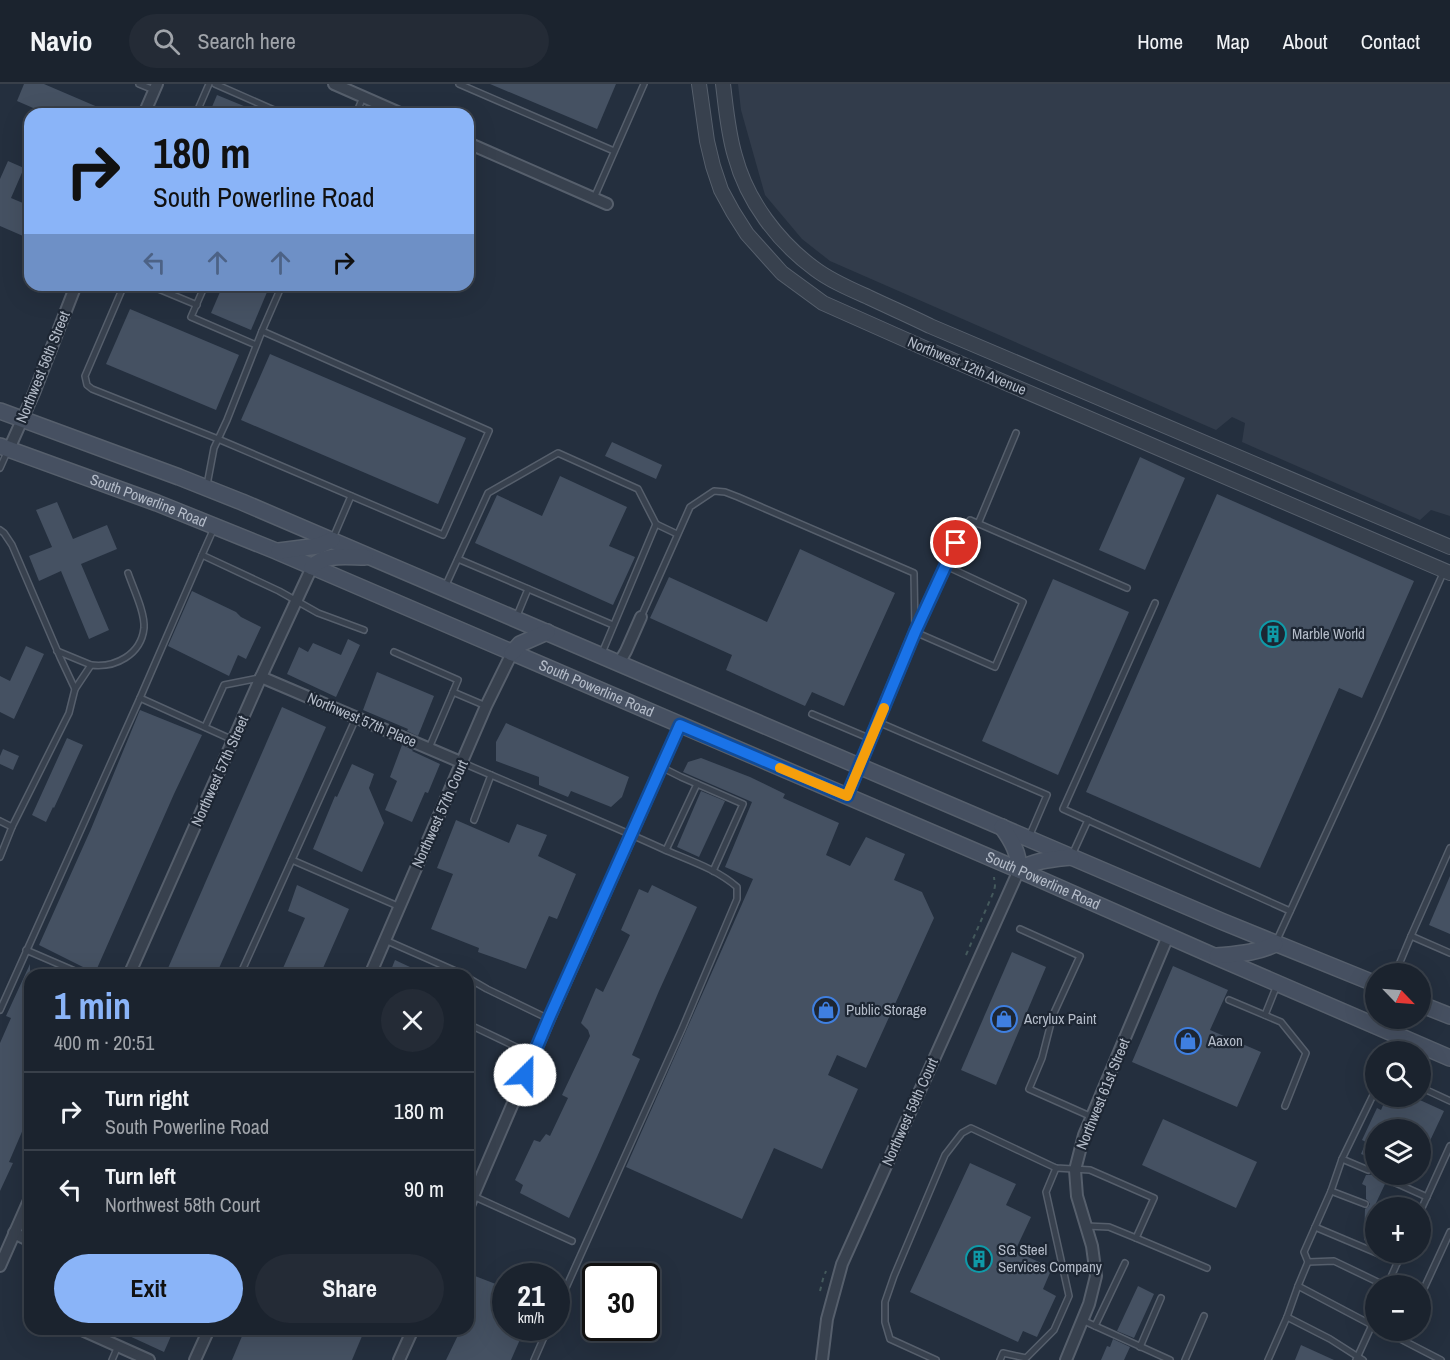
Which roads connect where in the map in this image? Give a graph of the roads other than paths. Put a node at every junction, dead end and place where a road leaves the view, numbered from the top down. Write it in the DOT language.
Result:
graph roads {
  1 [pos="139,84"];
  2 [pos="209,84"];
  3 [pos="214,84"];
  4 [pos="334,84"];
  5 [pos="459,84"];
  6 [pos="644,84"];
  7 [pos="699,84"];
  8 [pos="723,84"];
  9 [pos="155,87"];
  10 [pos="363,97"];
  11 [pos="146,108"];
  12 [pos="199,108"];
  13 [pos="269,108"];
  14 [pos="358,108"];
  15 [pos="388,108"];
  16 [pos="474,146"];
  17 [pos="615,151"];
  18 [pos="594,198"];
  19 [pos="607,204"];
  20 [pos="74,291"];
  21 [pos="121,291"];
  22 [pos="163,291"];
  23 [pos="202,291"];
  24 [pos="279,291"];
  25 [pos="196,305"];
  26 [pos="930,326"];
  27 [pos="262,331"];
  28 [pos="256,345"];
  29 [pos="922,347"];
  30 [pos="0,411"];
  31 [pos="22,419"];
  32 [pos="1016,433"];
  33 [pos="218,439"];
  34 [pos="4,447"];
  35 [pos="0,468"];
  36 [pos="207,488"];
  37 [pos="351,496"];
  38 [pos="978,524"];
  39 [pos="656,525"];
  40 [pos="214,526"];
  41 [pos="0,530"];
  42 [pos="677,534"];
  43 [pos="332,540"];
  44 [pos="1434,540"];
  45 [pos="956,543"];
  46 [pos="1450,547"];
  47 [pos="276,552"];
  48 [pos="202,555"];
  49 [pos="374,557"];
  50 [pos="458,559"];
  51 [pos="1425,562"];
  52 [pos="946,566"];
  53 [pos="312,567"];
  54 [pos="1447,571"];
  55 [pos="128,573"];
  56 [pos="445,588"];
  57 [pos="1127,588"];
  58 [pos="528,589"];
  59 [pos="296,600"];
  60 [pos="1155,603"];
  61 [pos="641,617"];
  62 [pos="515,618"];
  63 [pos="613,625"];
  64 [pos="364,630"];
  65 [pos="548,632"];
  66 [pos="915,632"];
  67 [pos="57,651"];
  68 [pos="394,652"];
  69 [pos="512,653"];
  70 [pos="601,655"];
  71 [pos="619,663"];
  72 [pos="91,665"];
  73 [pos="261,677"];
  74 [pos="75,689"];
  75 [pos="453,692"];
  76 [pos="140,698"];
  77 [pos="486,706"];
  78 [pos="812,714"];
  79 [pos="356,718"];
  80 [pos="878,722"];
  81 [pos="680,725"];
  82 [pos="205,727"];
  83 [pos="871,739"];
  84 [pos="233,740"];
  85 [pos="429,749"];
  86 [pos="463,763"];
  87 [pos="860,766"];
  88 [pos="662,767"];
  89 [pos="491,775"];
  90 [pos="697,784"];
  91 [pos="847,796"];
  92 [pos="474,820"];
  93 [pos="1088,820"];
  94 [pos="0,821"];
  95 [pos="12,827"];
  96 [pos="1002,827"];
  97 [pos="631,834"];
  98 [pos="1028,838"];
  99 [pos="1450,848"];
  100 [pos="666,850"];
  101 [pos="1065,854"];
  102 [pos="0,857"];
  103 [pos="292,860"];
  104 [pos="1019,870"];
  105 [pos="713,871"];
  106 [pos="399,907"];
  107 [pos="1290,911"];
  108 [pos="1020,929"];
  109 [pos="1168,936"];
  110 [pos="1411,936"];
  111 [pos="385,940"];
  112 [pos="1275,944"];
  113 [pos="26,950"];
  114 [pos="1450,952"];
  115 [pos="1214,956"];
  116 [pos="1400,963"];
  117 [pos="70,969"];
  118 [pos="132,969"];
  119 [pos="243,969"];
  120 [pos="373,969"];
  121 [pos="450,969"];
  122 [pos="1365,980"];
  123 [pos="474,981"];
  124 [pos="1278,984"];
  125 [pos="1229,1000"];
  126 [pos="1431,1008"];
  127 [pos="0,1010"];
  128 [pos="1265,1015"];
  129 [pos="1450,1016"];
  130 [pos="549,1018"];
  131 [pos="474,1027"];
  132 [pos="1394,1041"];
  133 [pos="1431,1053"];
  134 [pos="533,1055"];
  135 [pos="1450,1058"];
  136 [pos="1431,1092"];
  137 [pos="1450,1101"];
  138 [pos="1285,1106"];
  139 [pos="1367,1107"];
  140 [pos="1092,1116"];
  141 [pos="1450,1146"];
  142 [pos="1342,1159"];
  143 [pos="1056,1168"];
  144 [pos="1365,1169"];
  145 [pos="1075,1170"];
  146 [pos="1400,1185"];
  147 [pos="1331,1191"];
  148 [pos="474,1194"];
  149 [pos="474,1196"];
  150 [pos="1427,1197"];
  151 [pos="1365,1204"];
  152 [pos="24,1211"];
  153 [pos="1086,1226"];
  154 [pos="1315,1227"];
  155 [pos="1450,1232"];
  156 [pos="14,1233"];
  157 [pos="24,1238"];
  158 [pos="1136,1238"];
  159 [pos="572,1241"];
  160 [pos="1365,1248"];
  161 [pos="1308,1262"];
  162 [pos="1125,1263"];
  163 [pos="0,1266"];
  164 [pos="1207,1268"];
  165 [pos="1430,1275"];
  166 [pos="1365,1276"];
  167 [pos="570,1279"];
  168 [pos="1298,1286"];
  169 [pos="1161,1298"];
  170 [pos="1204,1316"];
  171 [pos="1287,1317"];
  172 [pos="1082,1320"];
  173 [pos="1365,1321"];
  174 [pos="1095,1326"];
  175 [pos="93,1335"];
  176 [pos="206,1335"];
  177 [pos="410,1335"];
  178 [pos="543,1341"];
  179 [pos="1367,1341"];
  180 [pos="1404,1341"];
  181 [pos="118,1346"];
  182 [pos="1140,1347"];
  183 [pos="1359,1359"];
  184 [pos="112,1360"];
  185 [pos="149,1360"];
  186 [pos="195,1360"];
  187 [pos="399,1360"];
  188 [pos="534,1360"];
  189 [pos="822,1360"];
  190 [pos="936,1360"];
  191 [pos="1000,1360"];
  192 [pos="1066,1360"];
  193 [pos="1170,1360"];
  194 [pos="1185,1360"];
  195 [pos="1268,1360"];
  196 [pos="1441,1360"];
  1 -- 9 [label="lane"];
  2 -- 12 [label="lane"];
  3 -- 13 [label="lane"];
  4 -- 10 [label="street"];
  5 -- 17 [label="lane"];
  6 -- 17 [label="lane"];
  7 -- 29 [label="street, Northwest 12th Avenue"];
  8 -- 26 [label="street, Northwest 12th Avenue"];
  9 -- 11 [label="street"];
  10 -- 14 [label="lane"];
  10 -- 15 [label="street"];
  16 -- 18 [label="street"];
  17 -- 18 [label="lane"];
  18 -- 19 [label="street"];
  20 -- 31 [label="street, Northwest 56th Street"];
  21 -- 33 [label="lane"];
  22 -- 25 [label="lane"];
  23 -- 25 [label="lane"];
  24 -- 27 [label="lane"];
  25 -- 28 [label="lane"];
  26 -- 29 [label="street"];
  26 -- 44 [label="street, Northwest 12th Avenue"];
  27 -- 28 [label="lane"];
  27 -- 37 [label="lane"];
  28 -- 33 [label="lane"];
  29 -- 51 [label="street, Northwest 12th Avenue"];
  30 -- 31 [label="main road"];
  31 -- 34 [label="street, Northwest 56th Street"];
  31 -- 36 [label="main road"];
  32 -- 38 [label="lane"];
  33 -- 36 [label="lane"];
  33 -- 37 [label="lane"];
  34 -- 35 [label="lane"];
  34 -- 40 [label="main road, South Powerline Road"];
  36 -- 43 [label="main road"];
  37 -- 43 [label="lane"];
  38 -- 45 [label="lane"];
  38 -- 57 [label="lane"];
  39 -- 42 [label="lane"];
  39 -- 50 [label="lane"];
  39 -- 63 [label="lane"];
  40 -- 47 [label="main road, South Powerline Road"];
  40 -- 48 [label="lane"];
  41 -- 67 [label="lane"];
  42 -- 61 [label="lane"];
  42 -- 66 [label="lane"];
  43 -- 47 [label="main road"];
  43 -- 49 [label="main road"];
  44 -- 46 [label="street, Northwest 12th Avenue"];
  44 -- 51 [label="street"];
  45 -- 52 [label="street"];
  47 -- 53 [label="main road, South Powerline Road"];
  48 -- 59 [label="lane"];
  48 -- 76 [label="lane"];
  49 -- 53 [label="main road"];
  49 -- 56 [label="main road"];
  50 -- 56 [label="lane"];
  50 -- 58 [label="lane"];
  51 -- 54 [label="street, Northwest 12th Avenue"];
  52 -- 66 [label="street"];
  52 -- 66 [label="lane"];
  53 -- 59 [label="street, Northwest 57th Street"];
  53 -- 69 [label="main road, South Powerline Road"];
  54 -- 107 [label="lane"];
  55 -- 72 [label="lane"];
  56 -- 62 [label="main road"];
  58 -- 62 [label="lane"];
  58 -- 63 [label="lane"];
  59 -- 64 [label="lane"];
  59 -- 73 [label="street, Northwest 57th Street"];
  60 -- 93 [label="lane"];
  61 -- 71 [label="street"];
  62 -- 65 [label="main road"];
  63 -- 70 [label="lane"];
  65 -- 69 [label="main road"];
  65 -- 70 [label="main road"];
  66 -- 80 [label="street"];
  67 -- 72 [label="lane"];
  67 -- 74 [label="lane"];
  68 -- 75 [label="lane"];
  69 -- 77 [label="street, Northwest 57th Court"];
  69 -- 81 [label="main road, South Powerline Road"];
  70 -- 71 [label="main road"];
  71 -- 87 [label="main road"];
  72 -- 74 [label="lane"];
  73 -- 79 [label="street, Northwest 57th Place"];
  73 -- 82 [label="lane"];
  73 -- 84 [label="street, Northwest 57th Street"];
  74 -- 95 [label="lane"];
  75 -- 77 [label="lane"];
  75 -- 85 [label="lane"];
  76 -- 82 [label="lane"];
  76 -- 113 [label="lane"];
  77 -- 86 [label="street, Northwest 57th Court"];
  78 -- 83 [label="lane"];
  79 -- 85 [label="street, Northwest 57th Place"];
  79 -- 103 [label="lane"];
  80 -- 83 [label="street"];
  80 -- 98 [label="lane"];
  81 -- 88 [label="street"];
  81 -- 91 [label="main road, South Powerline Road"];
  82 -- 84 [label="lane"];
  83 -- 87 [label="street"];
  84 -- 118 [label="street, Northwest 57th Street"];
  85 -- 86 [label="street, Northwest 57th Place"];
  86 -- 89 [label="lane"];
  86 -- 106 [label="street, Northwest 57th Court"];
  87 -- 91 [label="street"];
  87 -- 96 [label="main road"];
  88 -- 90 [label="lane"];
  88 -- 97 [label="street"];
  89 -- 92 [label="lane"];
  89 -- 97 [label="lane"];
  90 -- 100 [label="lane"];
  90 -- 105 [label="lane"];
  91 -- 104 [label="main road, South Powerline Road"];
  93 -- 101 [label="lane"];
  93 -- 107 [label="lane"];
  94 -- 95 [label="lane"];
  95 -- 102 [label="lane"];
  96 -- 98 [label="main road"];
  96 -- 104 [label="main road"];
  97 -- 100 [label="lane"];
  97 -- 130 [label="street"];
  98 -- 101 [label="main road"];
  99 -- 110 [label="lane"];
  100 -- 105 [label="lane"];
  101 -- 104 [label="main road"];
  101 -- 112 [label="main road"];
  103 -- 106 [label="lane"];
  103 -- 119 [label="lane"];
  104 -- 109 [label="main road, South Powerline Road"];
  104 -- 189 [label="street, Northwest 59th Court"];
  105 -- 167 [label="lane"];
  106 -- 111 [label="street, Northwest 57th Court"];
  107 -- 112 [label="lane"];
  108 -- 140 [label="lane"];
  109 -- 115 [label="main road, South Powerline Road"];
  109 -- 140 [label="street, Northwest 61st Street"];
  110 -- 114 [label="lane"];
  110 -- 116 [label="lane"];
  111 -- 120 [label="street, Northwest 57th Court"];
  111 -- 121 [label="lane"];
  112 -- 115 [label="main road"];
  112 -- 122 [label="main road"];
  113 -- 117 [label="lane"];
  113 -- 127 [label="lane"];
  115 -- 124 [label="main road, South Powerline Road"];
  123 -- 130 [label="lane"];
  124 -- 128 [label="lane"];
  124 -- 132 [label="main road, South Powerline Road"];
  125 -- 128 [label="lane"];
  126 -- 129 [label="main road"];
  128 -- 138 [label="lane"];
  130 -- 134 [label="street"];
  131 -- 134 [label="lane"];
  133 -- 135 [label="main road, South Powerline Road"];
  134 -- 148 [label="street"];
  136 -- 137 [label="lane"];
  139 -- 142 [label="lane"];
  140 -- 145 [label="street, Northwest 61st Street"];
  141 -- 150 [label="lane"];
  142 -- 144 [label="lane"];
  142 -- 147 [label="lane"];
  143 -- 145 [label="lane"];
  143 -- 190 [label="lane"];
  143 -- 191 [label="lane"];
  145 -- 153 [label="street, Northwest 61st Street"];
  145 -- 158 [label="lane"];
  146 -- 150 [label="lane"];
  147 -- 151 [label="lane"];
  147 -- 154 [label="lane"];
  149 -- 159 [label="lane"];
  152 -- 156 [label="street"];
  153 -- 158 [label="lane"];
  153 -- 172 [label="street, Northwest 61st Street"];
  154 -- 160 [label="lane"];
  154 -- 161 [label="lane"];
  155 -- 165 [label="lane"];
  156 -- 157 [label="street"];
  156 -- 163 [label="street"];
  158 -- 164 [label="lane"];
  161 -- 166 [label="lane"];
  161 -- 168 [label="lane"];
  162 -- 174 [label="lane"];
  168 -- 171 [label="lane"];
  168 -- 173 [label="lane"];
  169 -- 182 [label="lane"];
  170 -- 194 [label="lane"];
  171 -- 183 [label="lane"];
  171 -- 195 [label="lane"];
  172 -- 174 [label="lane"];
  172 -- 192 [label="street, Northwest 61st Street"];
  174 -- 182 [label="lane"];
  175 -- 181 [label="street"];
  176 -- 186 [label="street"];
  177 -- 187 [label="street"];
  178 -- 188 [label="lane"];
  179 -- 183 [label="lane"];
  180 -- 196 [label="lane"];
  181 -- 184 [label="lane"];
  181 -- 185 [label="street"];
  182 -- 193 [label="lane"];
}
